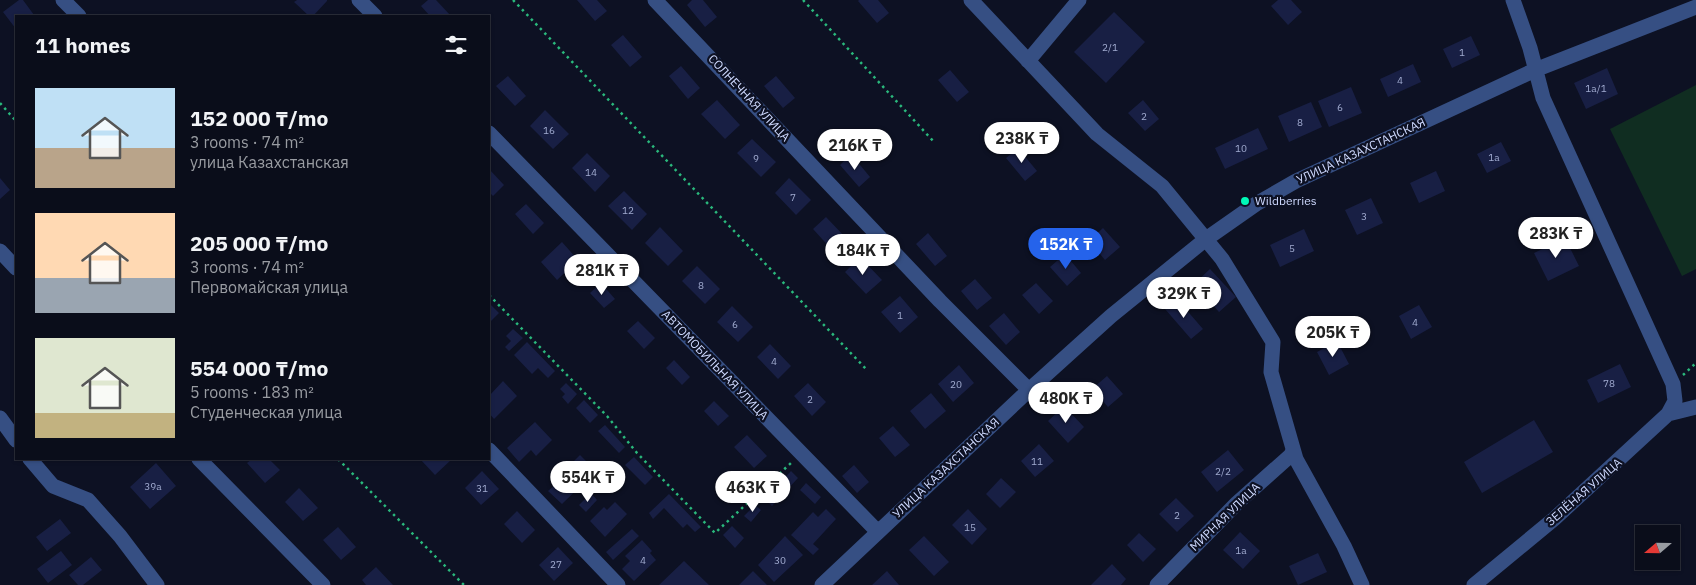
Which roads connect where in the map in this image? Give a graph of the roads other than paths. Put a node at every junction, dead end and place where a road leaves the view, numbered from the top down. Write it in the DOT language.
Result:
graph roads {
  1 [pos="63,0"];
  2 [pos="655,0"];
  3 [pos="971,0"];
  4 [pos="1079,0"];
  5 [pos="1513,0"];
  6 [pos="1696,6"];
  7 [pos="78,15"];
  8 [pos="1028,61"];
  9 [pos="1535,70"];
  10 [pos="490,134"];
  11 [pos="1206,239"];
  12 [pos="0,251"];
  13 [pos="15,267"];
  14 [pos="1029,390"];
  15 [pos="1696,407"];
  16 [pos="1668,414"];
  17 [pos="0,418"];
  18 [pos="15,439"];
  19 [pos="1293,450"];
  20 [pos="490,451"];
  21 [pos="31,460"];
  22 [pos="201,460"];
  23 [pos="878,532"];
  24 [pos="157,585"];
  25 [pos="323,585"];
  26 [pos="618,585"];
  27 [pos="822,585"];
  28 [pos="1157,585"];
  29 [pos="1362,585"];
  30 [pos="1474,585"];
  1 -- 7 [label="street"];
  2 -- 14 [label="street, СОЛНЕЧНАЯ УЛИЦА"];
  3 -- 8 [label="street"];
  4 -- 8 [label="street"];
  5 -- 9 [label="street"];
  6 -- 9 [label="street, УЛИЦА КАЗАХСТАНСКАЯ"];
  8 -- 11 [label="street"];
  9 -- 11 [label="street, УЛИЦА КАЗАХСТАНСКАЯ"];
  9 -- 16 [label="street"];
  10 -- 23 [label="street, АВТОМОБИЛЬНАЯ УЛИЦА"];
  11 -- 14 [label="street, УЛИЦА КАЗАХСТАНСКАЯ"];
  11 -- 19 [label="street"];
  12 -- 13 [label="street"];
  14 -- 23 [label="street, УЛИЦА КАЗАХСТАНСКАЯ"];
  15 -- 16 [label="street, ЗЕЛЁНАЯ УЛИЦА"];
  16 -- 30 [label="street, ЗЕЛЁНАЯ УЛИЦА"];
  17 -- 18 [label="street"];
  19 -- 28 [label="street, МИРНАЯ УЛИЦА"];
  19 -- 29 [label="street"];
  20 -- 26 [label="street"];
  21 -- 24 [label="street"];
  22 -- 25 [label="street"];
  23 -- 27 [label="street, УЛИЦА КАЗАХСТАНСКАЯ"];
}
